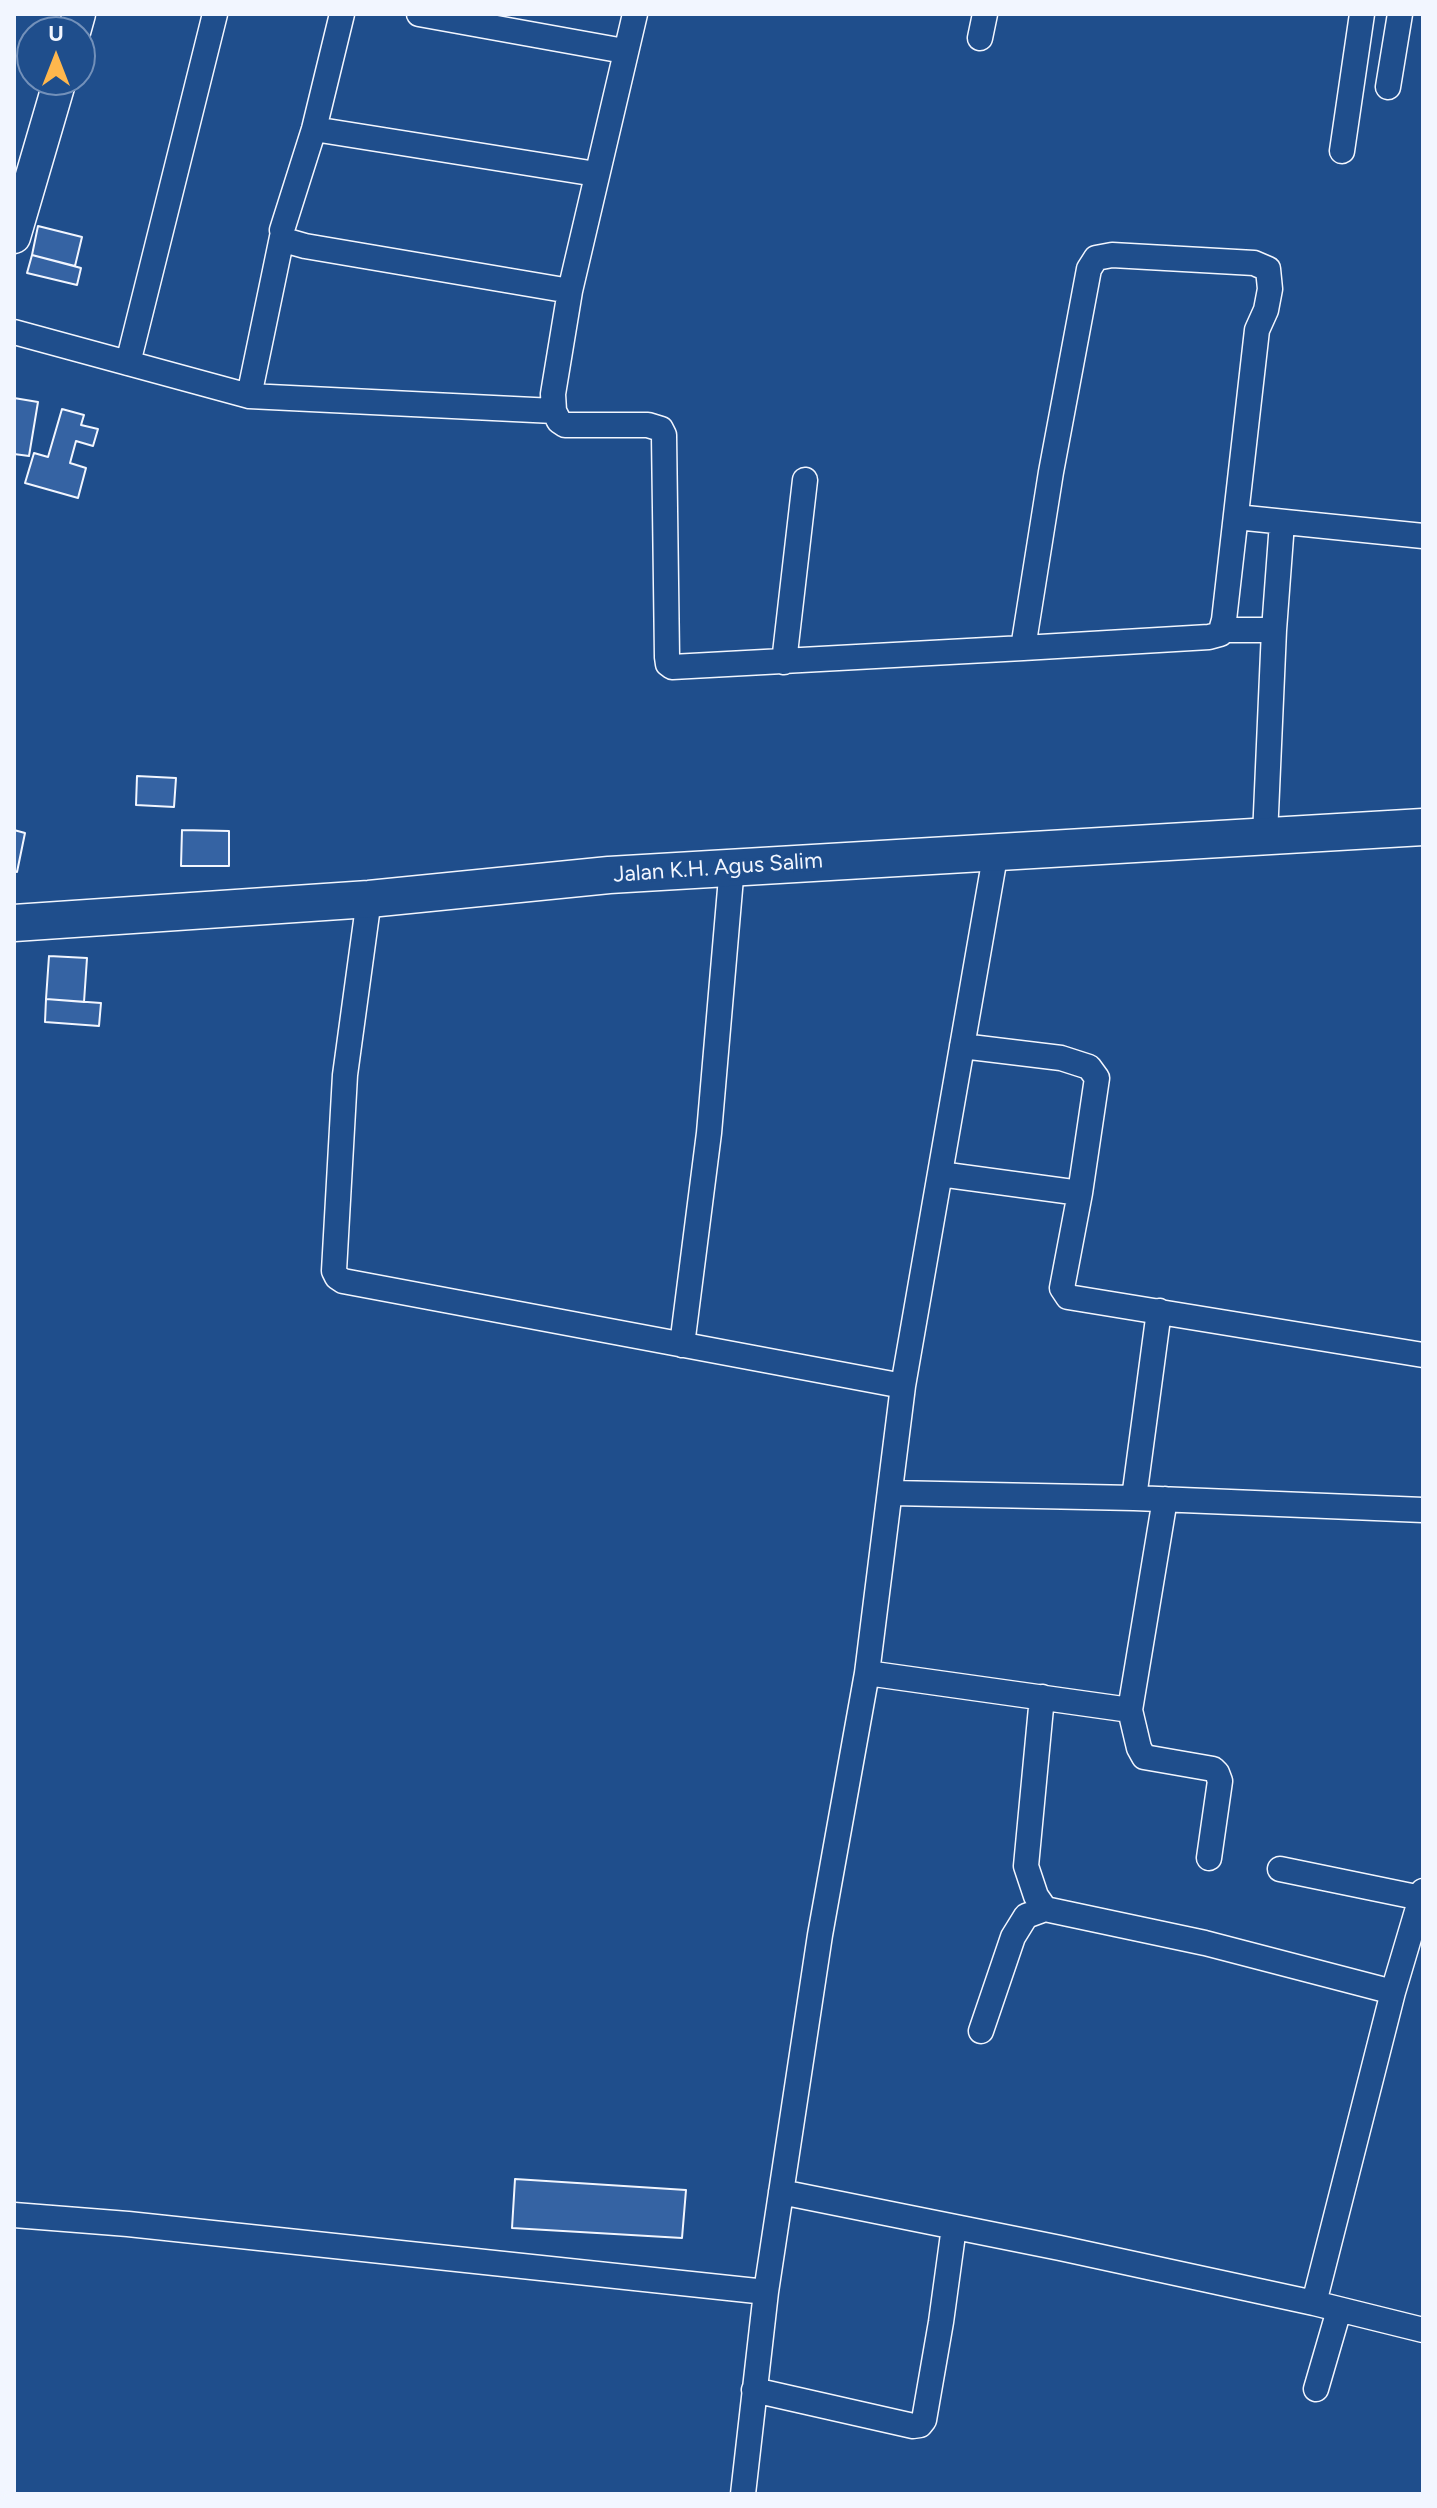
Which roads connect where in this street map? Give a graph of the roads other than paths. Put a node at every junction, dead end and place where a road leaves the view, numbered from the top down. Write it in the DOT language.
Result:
graph roads {
  1 [pos="215,14"];
  2 [pos="342,14"];
  3 [pos="419,14"];
  4 [pos="635,14"];
  5 [pos="1362,14"];
  6 [pos="1400,14"];
  7 [pos="624,51"];
  8 [pos="1388,87"];
  9 [pos="55,96"];
  10 [pos="314,129"];
  11 [pos="1342,151"];
  12 [pos="596,174"];
  13 [pos="14,237"];
  14 [pos="282,237"];
  15 [pos="570,291"];
  16 [pos="14,332"];
  17 [pos="128,363"];
  18 [pos="249,396"];
  19 [pos="554,411"];
  20 [pos="805,480"];
  21 [pos="1236,517"];
  22 [pos="1282,523"];
  23 [pos="1423,536"];
  24 [pos="1222,630"];
  25 [pos="1274,630"];
  26 [pos="1023,648"];
  27 [pos="784,662"];
  28 [pos="1423,827"];
  29 [pos="1265,836"];
  30 [pos="996,851"];
  31 [pos="732,866"];
  32 [pos="369,899"];
  33 [pos="14,923"];
  34 [pos="962,1046"];
  35 [pos="940,1174"];
  36 [pos="1080,1193"];
  37 [pos="1159,1311"];
  38 [pos="682,1345"];
  39 [pos="1423,1355"];
  40 [pos="903,1386"];
  41 [pos="892,1493"];
  42 [pos="1134,1498"];
  43 [pos="1165,1499"];
  44 [pos="1423,1510"];
  45 [pos="867,1673"];
  46 [pos="1042,1697"];
  47 [pos="1130,1710"];
  48 [pos="1209,1858"];
  49 [pos="1280,1869"];
  50 [pos="1422,1895"];
  51 [pos="1045,1909"];
  52 [pos="1393,1992"];
  53 [pos="981,2031"];
  54 [pos="781,2192"];
  55 [pos="14,2215"];
  56 [pos="954,2227"];
  57 [pos="766,2292"];
  58 [pos="1314,2303"];
  59 [pos="1339,2310"];
  60 [pos="1423,2330"];
  61 [pos="1316,2389"];
  62 [pos="754,2390"];
  63 [pos="743,2494"];
  1 -- 17 [label="street"];
  2 -- 10 [label="street"];
  3 -- 7 [label="street"];
  4 -- 7 [label="street"];
  5 -- 11 [label="street"];
  6 -- 8 [label="street"];
  7 -- 12 [label="street"];
  9 -- 13 [label="main road"];
  10 -- 12 [label="street"];
  10 -- 14 [label="street"];
  12 -- 15 [label="street"];
  14 -- 15 [label="street"];
  14 -- 18 [label="street"];
  15 -- 19 [label="street"];
  16 -- 17 [label="street"];
  17 -- 18 [label="street"];
  18 -- 19 [label="street"];
  19 -- 27 [label="street"];
  20 -- 27 [label="street"];
  21 -- 22 [label="street"];
  21 -- 24 [label="street"];
  21 -- 26 [label="street"];
  22 -- 23 [label="street"];
  22 -- 25 [label="street"];
  24 -- 25 [label="street"];
  24 -- 26 [label="street"];
  25 -- 29 [label="street"];
  26 -- 27 [label="street"];
  28 -- 29 [label="highway, Jalan K.H. Agus Salim"];
  29 -- 30 [label="highway, Jalan K.H. Agus Salim"];
  30 -- 31 [label="highway, Jalan K.H. Agus Salim"];
  30 -- 34 [label="street"];
  31 -- 32 [label="highway, Jalan K.H. Agus Salim"];
  31 -- 38 [label="street"];
  32 -- 33 [label="highway, Jalan K.H. Agus Salim"];
  32 -- 38 [label="street"];
  34 -- 35 [label="street"];
  34 -- 36 [label="street"];
  35 -- 36 [label="street"];
  35 -- 40 [label="street"];
  36 -- 37 [label="street"];
  37 -- 39 [label="street"];
  37 -- 42 [label="street"];
  38 -- 40 [label="street"];
  40 -- 41 [label="street"];
  41 -- 42 [label="street"];
  41 -- 45 [label="street"];
  42 -- 43 [label="street"];
  43 -- 44 [label="street"];
  43 -- 47 [label="street"];
  45 -- 46 [label="street"];
  45 -- 54 [label="street"];
  46 -- 47 [label="street"];
  46 -- 51 [label="street"];
  47 -- 48 [label="street"];
  49 -- 50 [label="street"];
  50 -- 52 [label="street"];
  51 -- 52 [label="street"];
  51 -- 53 [label="street"];
  52 -- 58 [label="street"];
  54 -- 56 [label="street"];
  54 -- 57 [label="street"];
  55 -- 57 [label="street"];
  56 -- 58 [label="street"];
  56 -- 62 [label="street"];
  57 -- 62 [label="street"];
  58 -- 59 [label="street"];
  59 -- 60 [label="street"];
  59 -- 61 [label="street"];
  62 -- 63 [label="street"];
}
